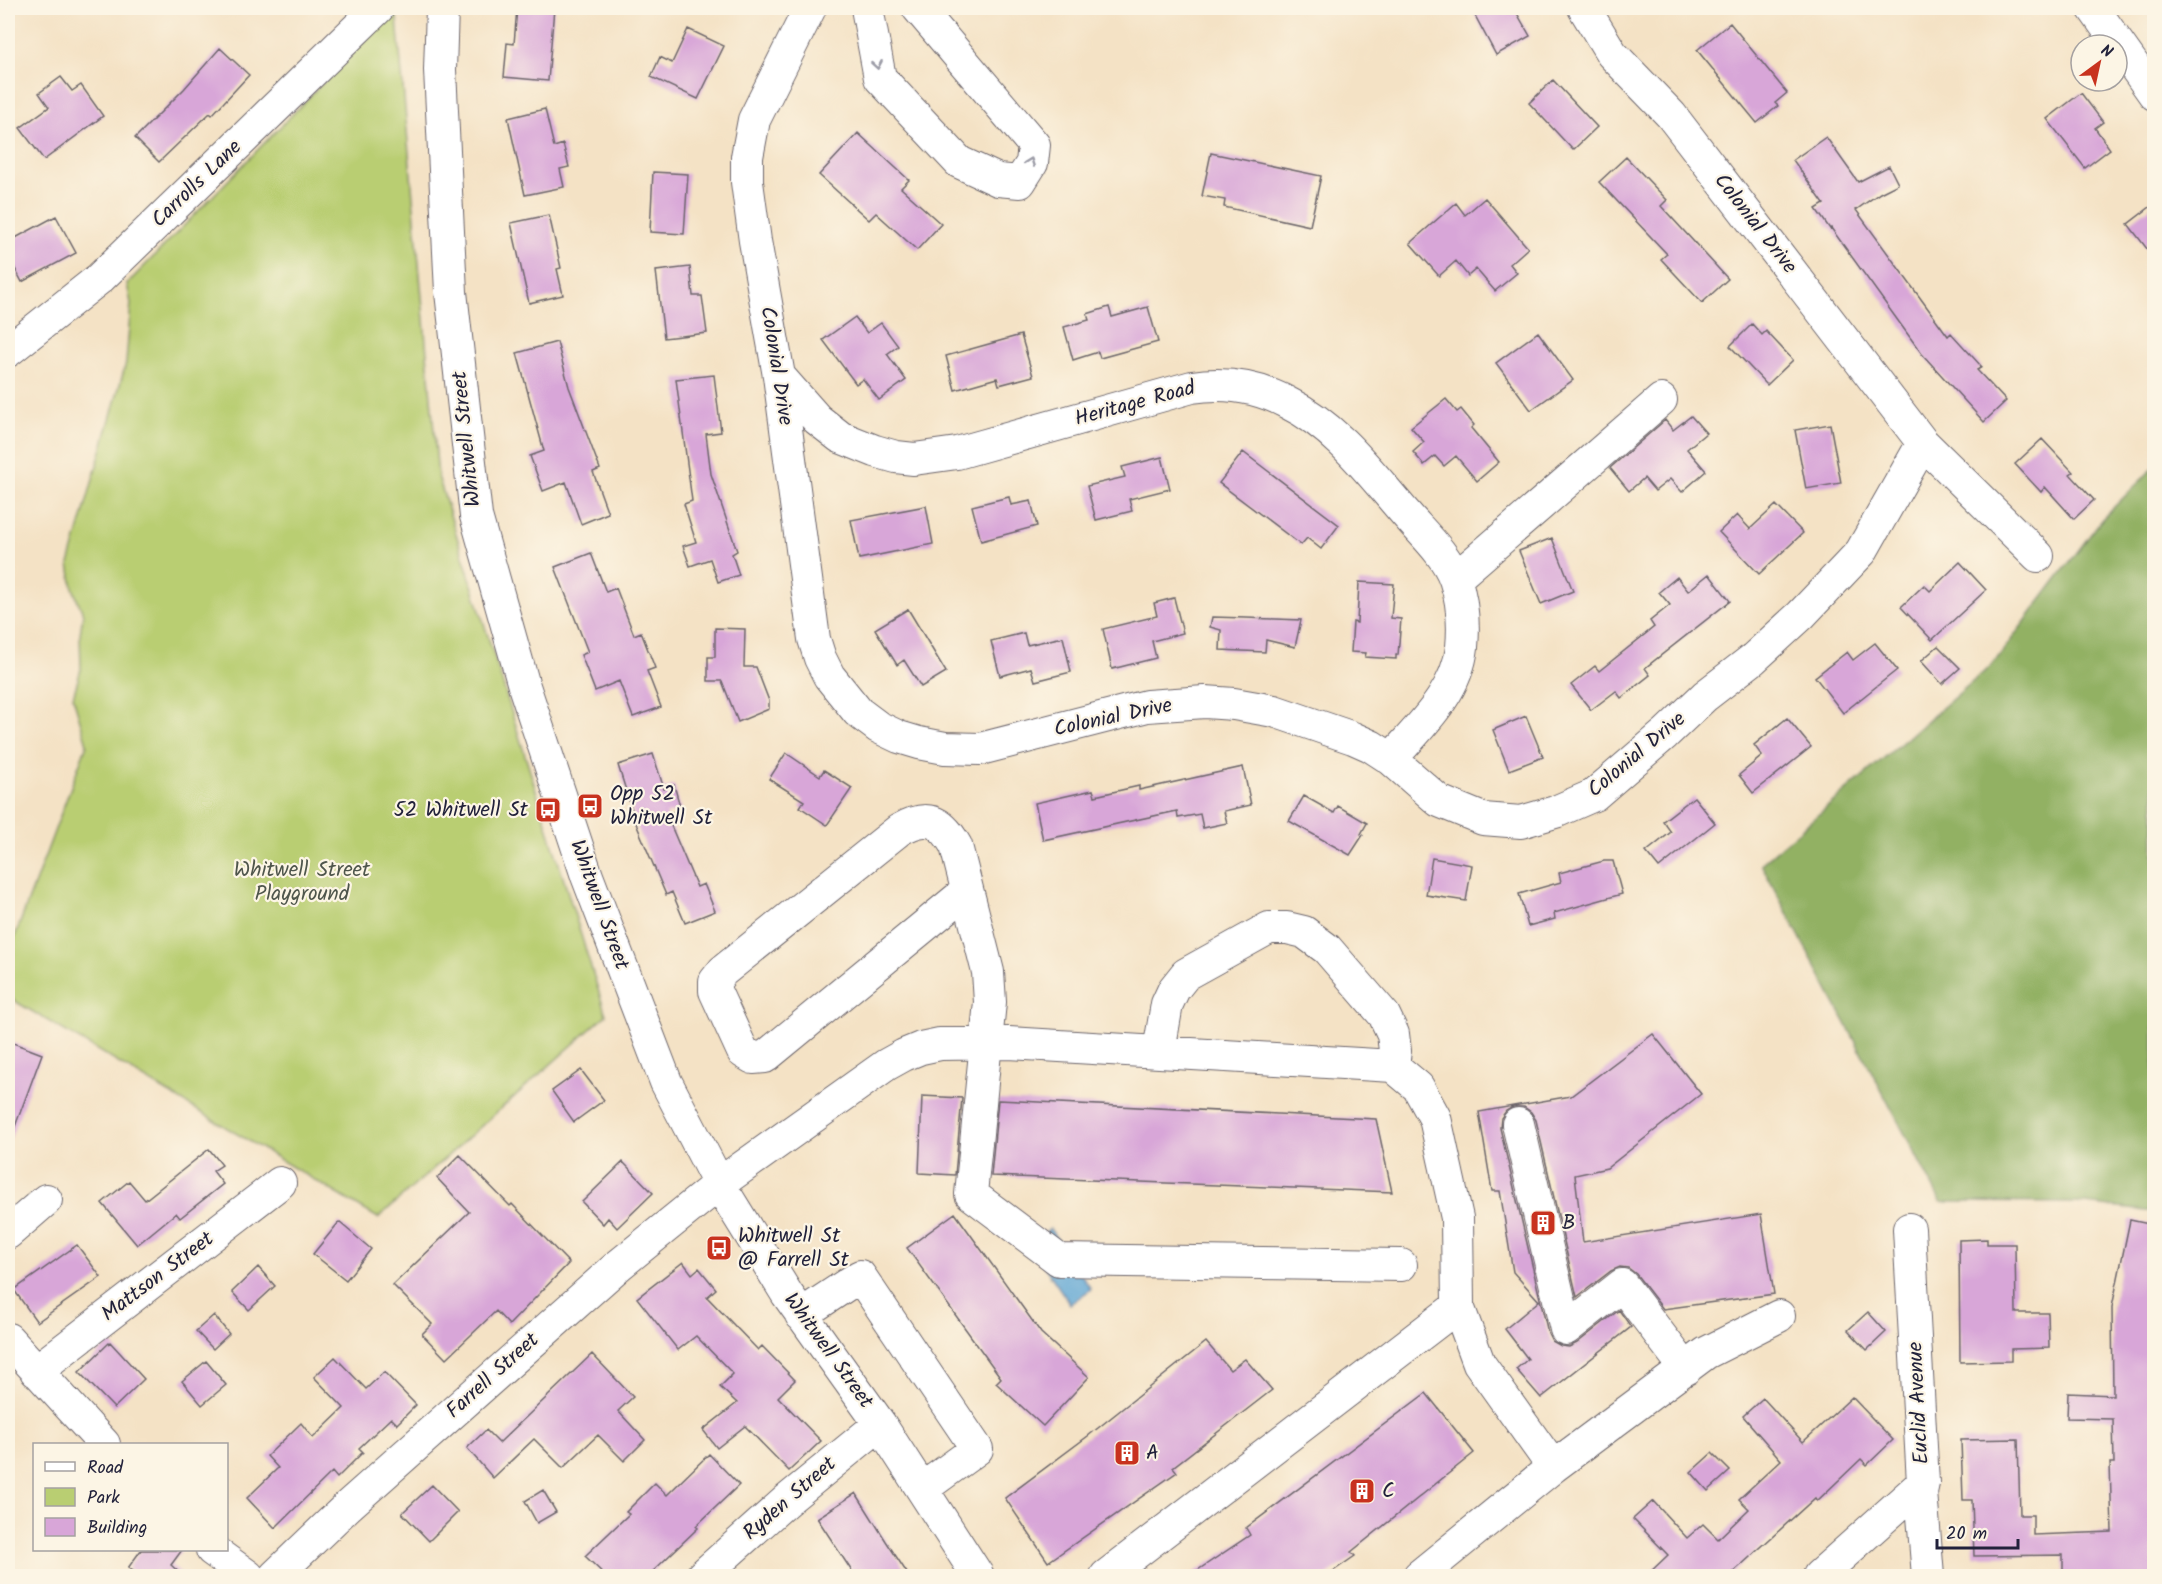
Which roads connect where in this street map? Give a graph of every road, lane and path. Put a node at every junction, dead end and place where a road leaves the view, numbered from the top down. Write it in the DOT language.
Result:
graph roads {
  1 [pos="378,8"];
  2 [pos="442,8"];
  3 [pos="810,8"];
  4 [pos="867,8"];
  5 [pos="918,8"];
  6 [pos="1584,8"];
  7 [pos="2093,8"];
  8 [pos="2154,94"];
  9 [pos="8,351"];
  10 [pos="779,376"];
  11 [pos="1661,400"];
  12 [pos="1923,443"];
  13 [pos="2038,556"];
  14 [pos="1455,579"];
  15 [pos="1390,759"];
  16 [pos="967,891"];
  17 [pos="986,1044"];
  18 [pos="1159,1051"];
  19 [pos="1393,1066"];
  20 [pos="1518,1124"];
  21 [pos="280,1183"];
  22 [pos="719,1185"];
  23 [pos="46,1200"];
  24 [pos="1909,1228"];
  25 [pos="8,1233"];
  26 [pos="1401,1265"];
  27 [pos="1458,1306"];
  28 [pos="801,1315"];
  29 [pos="1779,1316"];
  30 [pos="8,1339"];
  31 [pos="1686,1369"];
  32 [pos="36,1371"];
  33 [pos="880,1424"];
  34 [pos="103,1443"];
  35 [pos="1553,1467"];
  36 [pos="1923,1483"];
  37 [pos="922,1490"];
  38 [pos="213,1551"];
  39 [pos="248,1576"];
  40 [pos="275,1576"];
  41 [pos="702,1576"];
  42 [pos="978,1576"];
  43 [pos="1106,1576"];
  44 [pos="1419,1576"];
  45 [pos="1819,1576"];
  46 [pos="1928,1576"];
  1 -- 9 [label="street, Carrolls Lane"];
  2 -- 22 [label="street, Whitwell Street"];
  3 -- 10 [label="street, Colonial Drive"];
  4 -- 5 [label="street, one-way"];
  6 -- 12 [label="street, Colonial Drive"];
  7 -- 8 [label="street"];
  10 -- 14 [label="street, Heritage Road"];
  10 -- 15 [label="street, Colonial Drive"];
  11 -- 14 [label="street"];
  12 -- 13 [label="street, Colonial Drive"];
  12 -- 15 [label="street, Colonial Drive"];
  14 -- 15 [label="street, Heritage Road"];
  16 -- 16 [label="street"];
  16 -- 17 [label="street"];
  17 -- 18 [label="street, Farrell Street"];
  17 -- 22 [label="street, Farrell Street"];
  17 -- 26 [label="street"];
  18 -- 19 [label="street, Farrell Street"];
  18 -- 19 [label="street"];
  19 -- 27 [label="street"];
  20 -- 31 [label="street"];
  21 -- 32 [label="street, Mattson Street"];
  22 -- 28 [label="street, Whitwell Street"];
  22 -- 40 [label="street, Farrell Street"];
  23 -- 25 [label="street"];
  24 -- 36 [label="street, Euclid Avenue"];
  27 -- 35 [label="street"];
  27 -- 43 [label="street"];
  28 -- 33 [label="street, Whitwell Street"];
  28 -- 37 [label="street"];
  29 -- 31 [label="street"];
  30 -- 32 [label="street"];
  31 -- 35 [label="street"];
  32 -- 34 [label="street"];
  33 -- 37 [label="street, Whitwell Street"];
  33 -- 41 [label="street, Ryden Street"];
  35 -- 44 [label="street"];
  36 -- 45 [label="street"];
  36 -- 46 [label="street, Euclid Avenue"];
  37 -- 42 [label="street, Whitwell Street"];
  38 -- 39 [label="street"];
}
